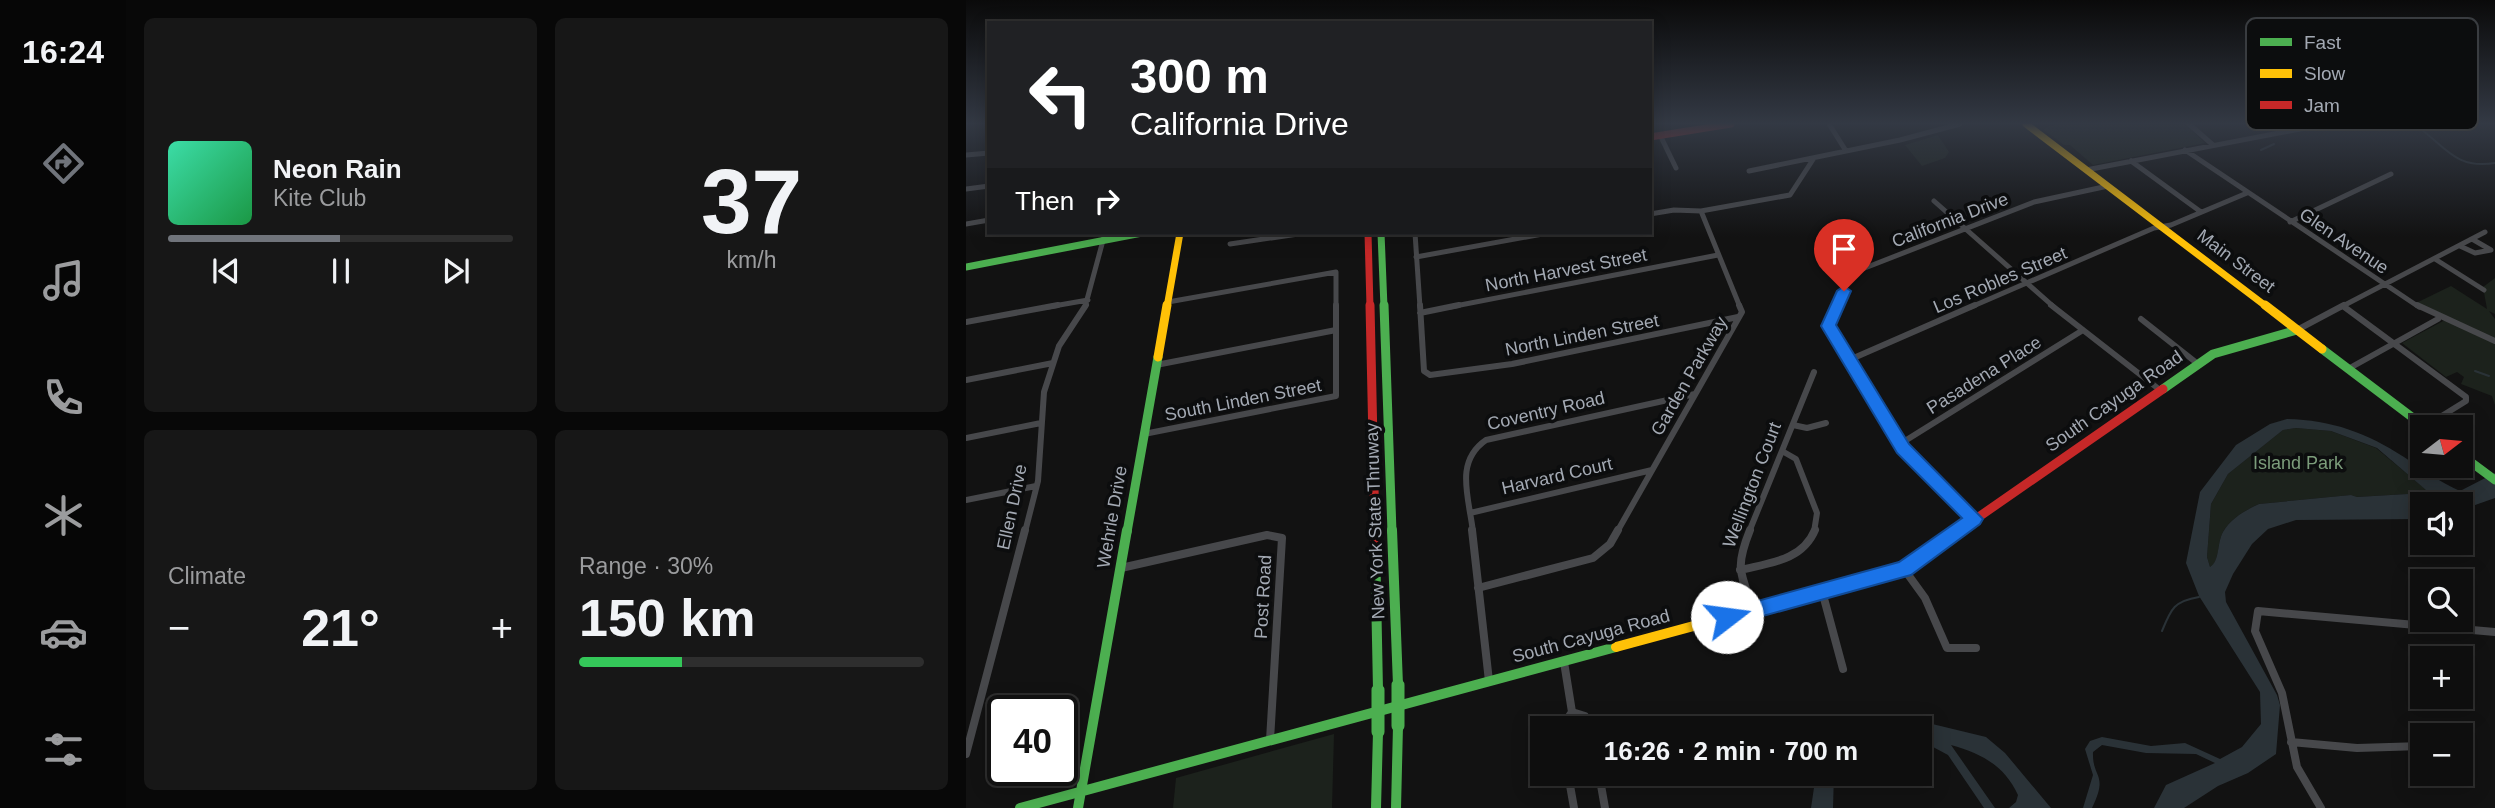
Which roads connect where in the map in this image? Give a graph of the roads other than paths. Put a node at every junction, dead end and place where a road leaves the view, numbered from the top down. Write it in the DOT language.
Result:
graph roads {
  1 [pos="1672,162"];
  2 [pos="1795,162"];
  3 [pos="1812,162"];
  4 [pos="2075,162"];
  5 [pos="2127,162"];
  6 [pos="2131,162"];
  7 [pos="2202,162"];
  8 [pos="1676,167"];
  9 [pos="2086,170"];
  10 [pos="1749,171"];
  11 [pos="2391,174"];
  12 [pos="987,186"];
  13 [pos="2108,186"];
  14 [pos="966,188"];
  15 [pos="2247,193"];
  16 [pos="1934,201"];
  17 [pos="1701,211"];
  18 [pos="2201,212"];
  19 [pos="1652,214"];
  20 [pos="987,220"];
  21 [pos="2290,222"];
  22 [pos="966,224"];
  23 [pos="2162,227"];
  24 [pos="1965,230"];
  25 [pos="2485,232"];
  26 [pos="1126,235"];
  27 [pos="1180,235"];
  28 [pos="1257,235"];
  29 [pos="1290,235"];
  30 [pos="1368,235"];
  31 [pos="1381,235"];
  32 [pos="1415,235"];
  33 [pos="1537,235"];
  34 [pos="1103,238"];
  35 [pos="1261,239"];
  36 [pos="2472,239"];
  37 [pos="1230,244"];
  38 [pos="2460,246"];
  39 [pos="1718,255"];
  40 [pos="1416,257"];
  41 [pos="2435,259"];
  42 [pos="966,267"];
  43 [pos="2024,284"];
  44 [pos="2385,285"];
  45 [pos="2484,290"];
  46 [pos="1088,300"];
  47 [pos="1168,302"];
  48 [pos="2343,306"];
  49 [pos="1420,313"];
  50 [pos="1738,317"];
  51 [pos="2141,319"];
  52 [pos="2438,319"];
  53 [pos="966,322"];
  54 [pos="1336,330"];
  55 [pos="2083,330"];
  56 [pos="2297,330"];
  57 [pos="2495,341"];
  58 [pos="2394,344"];
  59 [pos="1849,360"];
  60 [pos="1053,363"];
  61 [pos="2198,364"];
  62 [pos="1156,365"];
  63 [pos="2348,369"];
  64 [pos="1814,372"];
  65 [pos="966,380"];
  66 [pos="2160,390"];
  67 [pos="1695,394"];
  68 [pos="2443,415"];
  69 [pos="2410,416"];
  70 [pos="1826,422"];
  71 [pos="1041,423"];
  72 [pos="1793,425"];
  73 [pos="1144,435"];
  74 [pos="966,438"];
  75 [pos="1900,444"];
  76 [pos="1782,451"];
  77 [pos="2473,464"];
  78 [pos="1652,470"];
  79 [pos="2492,478"];
  80 [pos="1036,486"];
  81 [pos="966,500"];
  82 [pos="1470,513"];
  83 [pos="1974,519"];
  84 [pos="1121,568"];
  85 [pos="1904,569"];
  86 [pos="1740,570"];
  87 [pos="1478,587"];
  88 [pos="1822,592"];
  89 [pos="1754,611"];
  90 [pos="2495,632"];
  91 [pos="1976,648"];
  92 [pos="1564,662"];
  93 [pos="1843,669"];
  94 [pos="1489,681"];
  95 [pos="1572,712"];
  96 [pos="1569,716"];
  97 [pos="1585,716"];
  98 [pos="1270,740"];
  99 [pos="2291,742"];
  100 [pos="2410,746"];
  101 [pos="966,754"];
  102 [pos="1570,786"];
  103 [pos="1601,786"];
  104 [pos="1081,790"];
  105 [pos="1020,808"];
  106 [pos="1078,808"];
  107 [pos="1376,808"];
  108 [pos="1396,808"];
  109 [pos="1574,808"];
  110 [pos="1605,808"];
  111 [pos="2321,808"];
  1 -- 8 [label="street"];
  2 -- 10 [label="street"];
  3 -- 17 [label="street"];
  4 -- 9 [label="main road, Main Street"];
  5 -- 9 [label="street"];
  6 -- 18 [label="street"];
  7 -- 15 [label="street, Glen Avenue"];
  9 -- 13 [label="main road, Main Street"];
  11 -- 21 [label="street"];
  12 -- 14 [label="street"];
  13 -- 23 [label="main road, Main Street"];
  13 -- 24 [label="street, California Drive"];
  15 -- 18 [label="street, Los Robles Street"];
  15 -- 21 [label="street, Glen Avenue"];
  16 -- 24 [label="street"];
  17 -- 19 [label="street"];
  17 -- 39 [label="street, Garden Parkway"];
  18 -- 23 [label="street, Los Robles Street"];
  20 -- 22 [label="street"];
  21 -- 44 [label="street, Glen Avenue"];
  23 -- 43 [label="street, Los Robles Street"];
  23 -- 56 [label="main road, Main Street"];
  24 -- 43 [label="street"];
  24 -- 59 [label="street, California Drive"];
  25 -- 36 [label="street"];
  26 -- 34 [label="main road"];
  27 -- 47 [label="main road, Wehrle Drive"];
  28 -- 35 [label="street"];
  29 -- 35 [label="street"];
  30 -- 107 [label="main road, New York State Thruway, bridge"];
  31 -- 108 [label="main road, New York State Thruway, bridge"];
  32 -- 40 [label="street"];
  33 -- 40 [label="street"];
  34 -- 42 [label="main road"];
  34 -- 46 [label="street, Ellen Drive"];
  35 -- 37 [label="street"];
  36 -- 38 [label="street"];
  36 -- 38 [label="street"];
  38 -- 41 [label="street"];
  39 -- 49 [label="street, North Harvest Street"];
  39 -- 50 [label="street, Garden Parkway"];
  40 -- 49 [label="street"];
  41 -- 44 [label="street"];
  41 -- 45 [label="street"];
  43 -- 55 [label="street"];
  43 -- 59 [label="street, Los Robles Street"];
  44 -- 48 [label="street"];
  44 -- 52 [label="street, Glen Avenue"];
  46 -- 53 [label="street"];
  46 -- 60 [label="street, Ellen Drive"];
  47 -- 54 [label="street"];
  47 -- 62 [label="main road, Wehrle Drive"];
  48 -- 56 [label="street"];
  48 -- 58 [label="street"];
  49 -- 50 [label="street, North Linden Street"];
  50 -- 67 [label="street, Garden Parkway"];
  51 -- 61 [label="street"];
  52 -- 57 [label="street, Glen Avenue"];
  52 -- 58 [label="street"];
  54 -- 62 [label="street"];
  54 -- 73 [label="street, South Linden Street"];
  55 -- 66 [label="street"];
  55 -- 75 [label="street, Pasadena Place"];
  56 -- 61 [label="main road, South Cayuga Road"];
  56 -- 63 [label="main road, Main Street"];
  58 -- 63 [label="street"];
  58 -- 68 [label="street"];
  59 -- 75 [label="street, California Drive"];
  60 -- 65 [label="street"];
  60 -- 71 [label="street, Ellen Drive"];
  61 -- 66 [label="main road, South Cayuga Road"];
  62 -- 73 [label="main road, Wehrle Drive"];
  63 -- 69 [label="main road, Main Street"];
  64 -- 72 [label="street, Wellington Court"];
  66 -- 83 [label="main road, South Cayuga Road"];
  67 -- 78 [label="street, Garden Parkway"];
  67 -- 82 [label="street, Coventry Road"];
  70 -- 72 [label="street"];
  71 -- 74 [label="street"];
  71 -- 80 [label="street, Ellen Drive"];
  72 -- 76 [label="street, Wellington Court"];
  73 -- 84 [label="main road, Wehrle Drive"];
  75 -- 83 [label="street, California Drive"];
  76 -- 86 [label="street, Wellington Court"];
  76 -- 86 [label="street"];
  77 -- 79 [label="main road"];
  78 -- 82 [label="street, Harvard Court"];
  78 -- 87 [label="street, Garden Parkway"];
  80 -- 81 [label="street"];
  80 -- 101 [label="street, Ellen Drive"];
  82 -- 87 [label="street, Coventry Road"];
  83 -- 85 [label="main road, South Cayuga Road"];
  84 -- 98 [label="street, Post Road"];
  84 -- 104 [label="main road, Wehrle Drive"];
  85 -- 88 [label="main road, South Cayuga Road"];
  85 -- 91 [label="street"];
  86 -- 89 [label="street, Wellington Court"];
  87 -- 94 [label="street, Coventry Road"];
  88 -- 89 [label="main road, South Cayuga Road"];
  88 -- 93 [label="street"];
  89 -- 92 [label="main road, South Cayuga Road"];
  90 -- 99 [label="street"];
  92 -- 94 [label="main road, South Cayuga Road"];
  92 -- 95 [label="street"];
  94 -- 98 [label="main road, South Cayuga Road"];
  95 -- 96 [label="street"];
  95 -- 97 [label="street"];
  98 -- 104 [label="main road, South Cayuga Road"];
  99 -- 100 [label="street"];
  99 -- 111 [label="street"];
  102 -- 109 [label="street"];
  103 -- 110 [label="street"];
  104 -- 105 [label="main road, South Cayuga Road"];
  104 -- 106 [label="main road, Wehrle Drive"];
}
